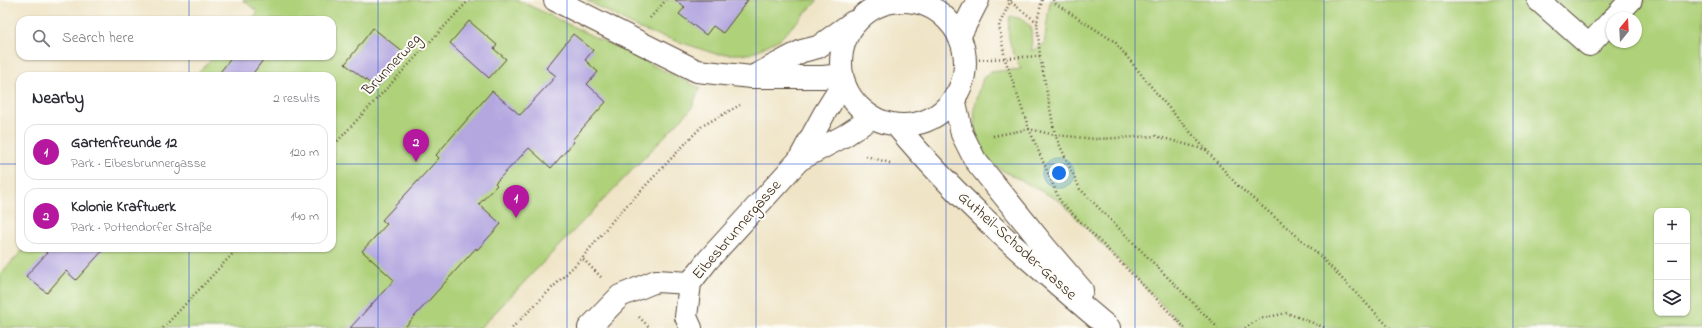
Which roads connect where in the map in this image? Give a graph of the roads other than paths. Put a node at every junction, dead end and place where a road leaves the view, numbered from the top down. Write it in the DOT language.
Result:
graph roads {
  1 [pos="555,0"];
  2 [pos="905,0"];
  3 [pos="978,0"];
  4 [pos="1538,0"];
  5 [pos="1631,0"];
  6 [pos="1620,12"];
  7 [pos="861,17"];
  8 [pos="1606,27"];
  9 [pos="959,36"];
  10 [pos="751,77"];
  11 [pos="843,78"];
  12 [pos="954,98"];
  13 [pos="873,118"];
  14 [pos="896,125"];
  15 [pos="799,160"];
  16 [pos="690,283"];
  17 [pos="589,328"];
  18 [pos="691,328"];
  19 [pos="1109,328"];
  20 [pos="1114,328"];
  1 -- 10 [label="street"];
  2 -- 7 [label="street"];
  2 -- 9 [label="street"];
  3 -- 9 [label="street"];
  4 -- 8 [label="street"];
  5 -- 6 [label="street"];
  7 -- 10 [label="street"];
  7 -- 11 [label="street"];
  9 -- 12 [label="street"];
  10 -- 11 [label="street"];
  11 -- 13 [label="street"];
  11 -- 15 [label="street, Eibesbrunnergasse"];
  12 -- 14 [label="street"];
  12 -- 20 [label="street, Gutheil-Schoder-Gasse"];
  13 -- 14 [label="street"];
  13 -- 15 [label="street, Eibesbrunnergasse"];
  14 -- 19 [label="street, Gutheil-Schoder-Gasse"];
  15 -- 16 [label="street, Eibesbrunnergasse"];
  16 -- 17 [label="street, Eibesbrunnergasse"];
  16 -- 18 [label="street"];
}
